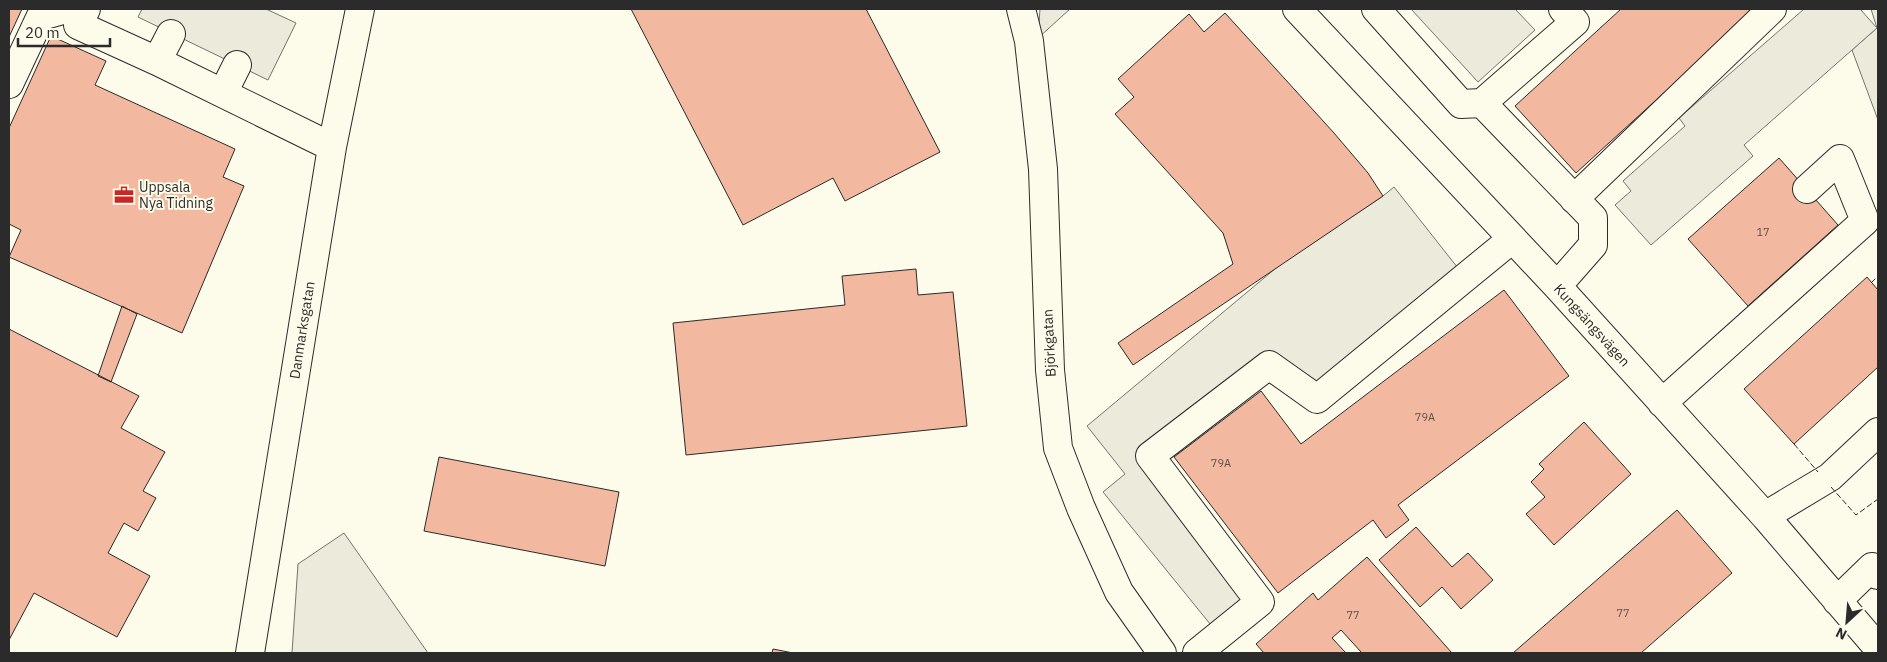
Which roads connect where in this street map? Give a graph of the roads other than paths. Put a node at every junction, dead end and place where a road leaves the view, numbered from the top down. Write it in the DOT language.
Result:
graph roads {
  1 [pos="66,9"];
  2 [pos="86,9"];
  3 [pos="360,9"];
  4 [pos="1021,9"];
  5 [pos="1297,9"];
  6 [pos="1376,9"];
  7 [pos="1772,9"];
  8 [pos="1576,13"];
  9 [pos="171,34"];
  10 [pos="158,61"];
  11 [pos="237,65"];
  12 [pos="9,84"];
  13 [pos="223,93"];
  14 [pos="1482,103"];
  15 [pos="332,147"];
  16 [pos="1806,189"];
  17 [pos="1574,199"];
  18 [pos="1512,239"];
  19 [pos="1557,286"];
  20 [pos="1662,403"];
  21 [pos="1878,432"];
  22 [pos="1765,516"];
  23 [pos="1878,575"];
  24 [pos="1838,601"];
  25 [pos="1870,648"];
  26 [pos="250,653"];
  27 [pos="1162,653"];
  28 [pos="1197,653"];
  1 -- 12 [label="street"];
  2 -- 10 [label="street"];
  3 -- 15 [label="street, Danmarksgatan"];
  4 -- 27 [label="street, Björkgatan"];
  5 -- 18 [label="street, Kungsängsvägen"];
  6 -- 14 [label="street"];
  7 -- 17 [label="street"];
  8 -- 14 [label="street"];
  9 -- 10 [label="street"];
  10 -- 13 [label="street"];
  11 -- 13 [label="street"];
  13 -- 15 [label="street"];
  14 -- 17 [label="street"];
  15 -- 26 [label="street, Danmarksgatan"];
  16 -- 20 [label="street"];
  17 -- 19 [label="street"];
  18 -- 19 [label="street, Kungsängsvägen"];
  18 -- 28 [label="street"];
  19 -- 20 [label="street, Kungsängsvägen"];
  20 -- 22 [label="street, Kungsängsvägen"];
  21 -- 22 [label="street"];
  22 -- 24 [label="street, Kungsängsvägen"];
  23 -- 24 [label="street"];
  24 -- 25 [label="street, Kungsängsvägen"];
}
